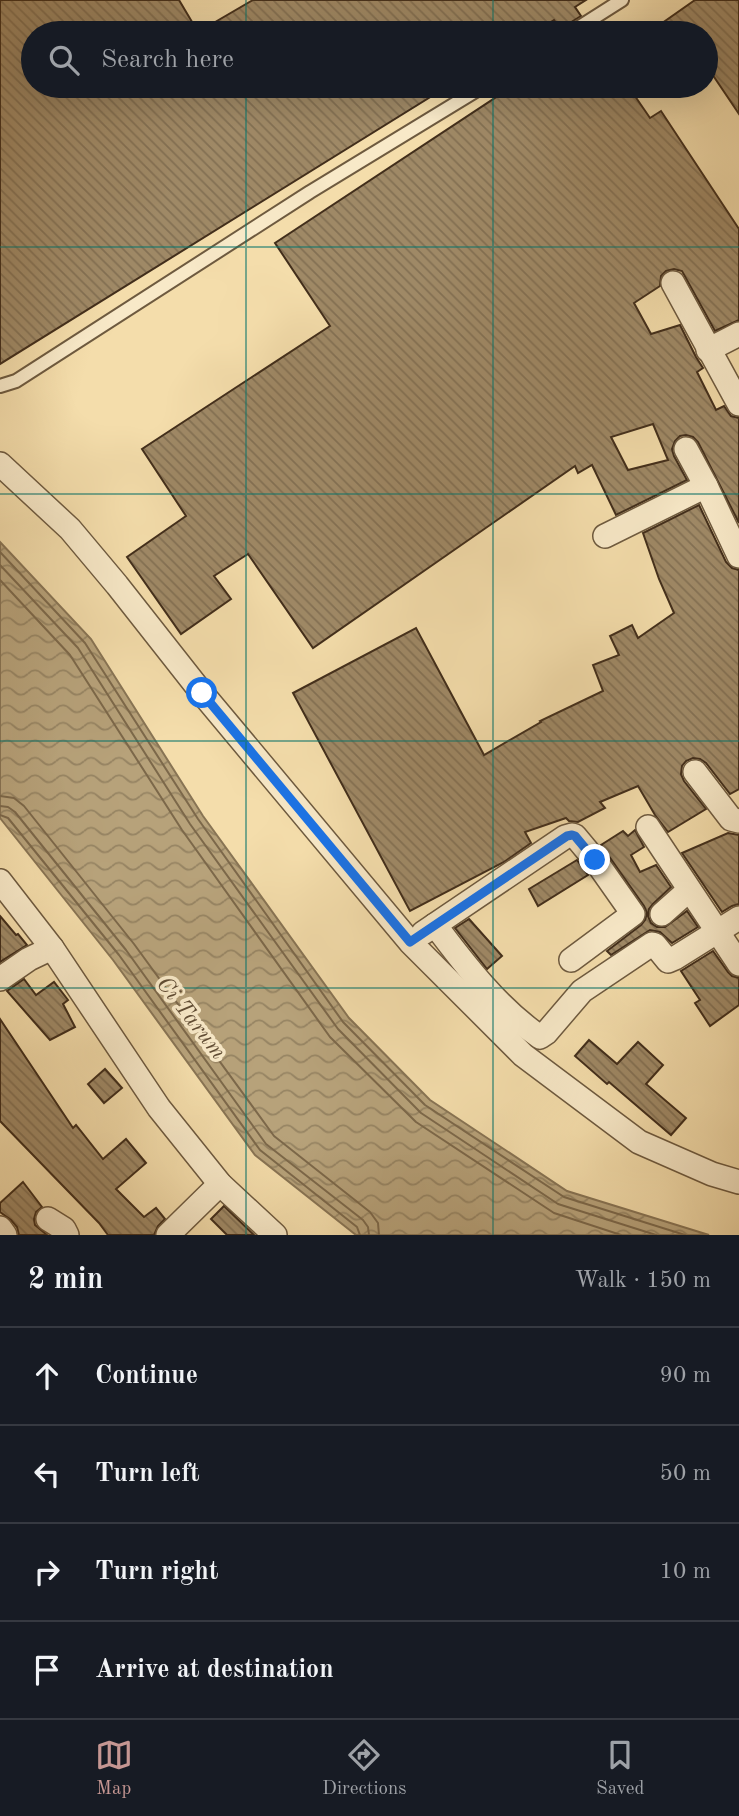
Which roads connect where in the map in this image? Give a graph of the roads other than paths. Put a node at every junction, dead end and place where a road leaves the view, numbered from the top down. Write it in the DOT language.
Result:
graph roads {
  1 [pos="622,0"];
  2 [pos="589,21"];
  3 [pos="464,98"];
  4 [pos="673,283"];
  5 [pos="739,334"];
  6 [pos="709,350"];
  7 [pos="0,386"];
  8 [pos="739,404"];
  9 [pos="686,449"];
  10 [pos="0,464"];
  11 [pos="706,486"];
  12 [pos="605,536"];
  13 [pos="739,556"];
  14 [pos="695,772"];
  15 [pos="739,821"];
  16 [pos="648,827"];
  17 [pos="0,881"];
  18 [pos="689,890"];
  19 [pos="662,914"];
  20 [pos="739,918"];
  21 [pos="435,925"];
  22 [pos="718,932"];
  23 [pos="410,942"];
  24 [pos="52,948"];
  25 [pos="571,960"];
  26 [pos="739,964"];
  27 [pos="0,979"];
  28 [pos="739,1182"];
  29 [pos="220,1184"];
  30 [pos="48,1219"];
  31 [pos="0,1228"];
  32 [pos="5,1235"];
  33 [pos="67,1235"];
  34 [pos="168,1235"];
  35 [pos="275,1235"];
  1 -- 2 [label="lane"];
  3 -- 7 [label="lane"];
  4 -- 6 [label="street"];
  5 -- 6 [label="street"];
  6 -- 8 [label="street"];
  9 -- 11 [label="street"];
  10 -- 23 [label="street"];
  11 -- 12 [label="street"];
  11 -- 13 [label="street"];
  14 -- 15 [label="street"];
  16 -- 18 [label="street"];
  17 -- 24 [label="street"];
  18 -- 19 [label="street"];
  18 -- 22 [label="street"];
  20 -- 22 [label="street"];
  21 -- 22 [label="street"];
  21 -- 23 [label="street"];
  21 -- 25 [label="street"];
  22 -- 26 [label="street"];
  23 -- 28 [label="street"];
  24 -- 27 [label="street"];
  24 -- 29 [label="street"];
  29 -- 34 [label="street"];
  29 -- 35 [label="street"];
  30 -- 33 [label="street"];
  31 -- 32 [label="street"];
}
